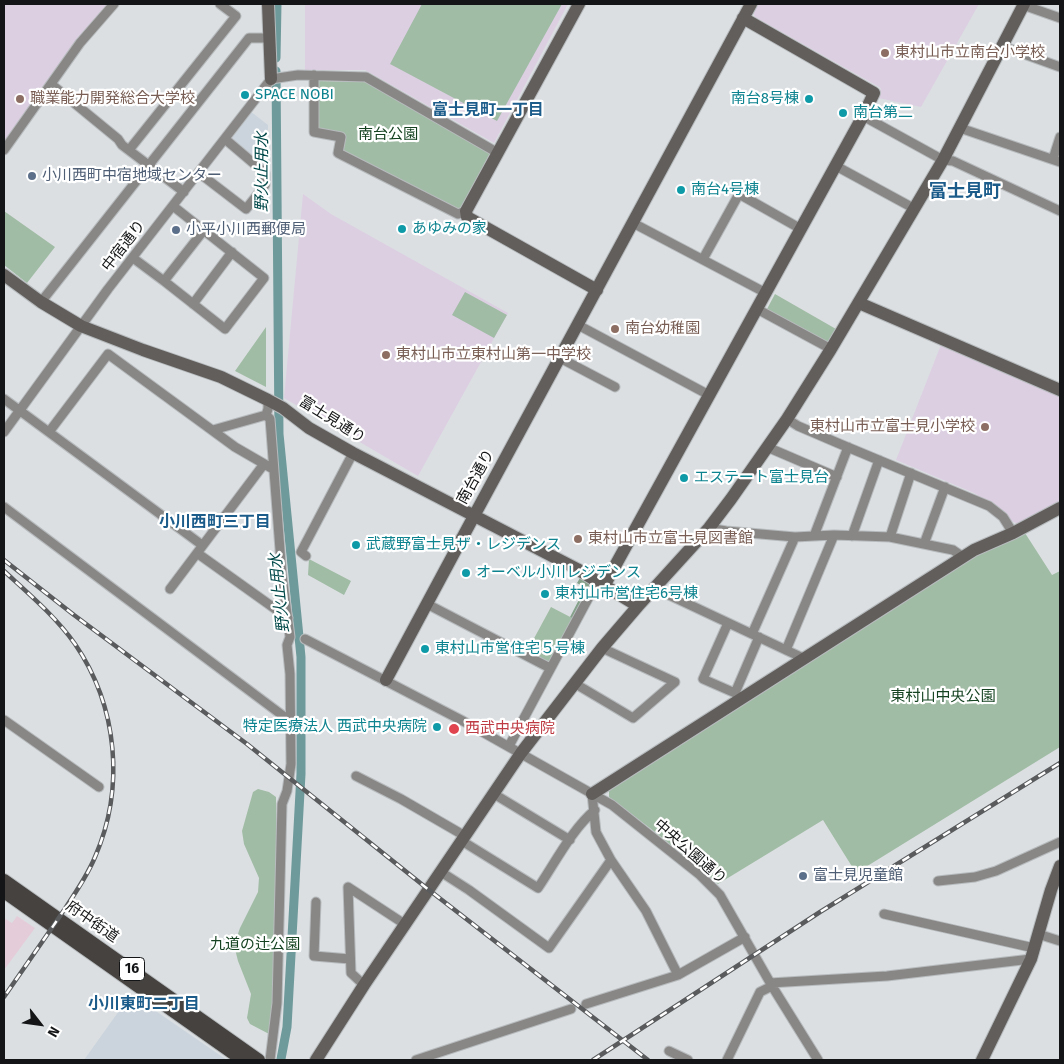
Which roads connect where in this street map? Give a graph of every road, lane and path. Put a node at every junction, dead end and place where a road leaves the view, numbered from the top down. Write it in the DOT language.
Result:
graph roads {
  1 [pos="114,4"];
  2 [pos="220,4"];
  3 [pos="268,4"];
  4 [pos="579,4"];
  5 [pos="751,4"];
  6 [pos="1023,5"];
  7 [pos="743,18"];
  8 [pos="1060,18"];
  9 [pos="268,38"];
  10 [pos="1002,46"];
  11 [pos="1060,67"];
  12 [pos="314,75"];
  13 [pos="275,78"];
  14 [pos="51,84"];
  15 [pos="863,116"];
  16 [pos="960,128"];
  17 [pos="1060,137"];
  18 [pos="225,139"];
  19 [pos="4,150"];
  20 [pos="129,150"];
  21 [pos="498,153"];
  22 [pos="943,160"];
  23 [pos="1056,161"];
  24 [pos="149,165"];
  25 [pos="836,166"];
  26 [pos="198,173"];
  27 [pos="184,192"];
  28 [pos="174,206"];
  29 [pos="915,208"];
  30 [pos="1060,211"];
  31 [pos="466,212"];
  32 [pos="634,222"];
  33 [pos="801,229"];
  34 [pos="204,230"];
  35 [pos="232,252"];
  36 [pos="133,258"];
  37 [pos="703,259"];
  38 [pos="4,276"];
  39 [pos="164,281"];
  40 [pos="597,290"];
  41 [pos="766,293"];
  42 [pos="41,302"];
  43 [pos="859,303"];
  44 [pos="193,304"];
  45 [pos="757,309"];
  46 [pos="578,325"];
  47 [pos="81,326"];
  48 [pos="831,349"];
  49 [pos="560,358"];
  50 [pos="615,387"];
  51 [pos="1060,390"];
  52 [pos="709,395"];
  53 [pos="4,398"];
  54 [pos="275,403"];
  55 [pos="20,410"];
  56 [pos="266,415"];
  57 [pos="787,419"];
  58 [pos="213,430"];
  59 [pos="4,432"];
  60 [pos="50,432"];
  61 [pos="767,447"];
  62 [pos="848,448"];
  63 [pos="352,453"];
  64 [pos="878,460"];
  65 [pos="264,464"];
  66 [pos="274,469"];
  67 [pos="911,473"];
  68 [pos="837,477"];
  69 [pos="945,488"];
  70 [pos="4,507"];
  71 [pos="1060,508"];
  72 [pos="474,516"];
  73 [pos="709,528"];
  74 [pos="1013,533"];
  75 [pos="834,535"];
  76 [pos="814,536"];
  77 [pos="852,536"];
  78 [pos="795,537"];
  79 [pos="890,537"];
  80 [pos="924,544"];
  81 [pos="200,549"];
  82 [pos="306,556"];
  83 [pos="963,557"];
  84 [pos="600,584"];
  85 [pos="654,588"];
  86 [pos="170,589"];
  87 [pos="427,604"];
  88 [pos="638,606"];
  89 [pos="288,618"];
  90 [pos="728,622"];
  91 [pos="756,636"];
  92 [pos="305,639"];
  93 [pos="602,648"];
  94 [pos="786,650"];
  95 [pos="803,658"];
  96 [pos="550,668"];
  97 [pos="386,680"];
  98 [pos="574,683"];
  99 [pos="737,696"];
  100 [pos="4,720"];
  101 [pos="290,721"];
  102 [pos="509,746"];
  103 [pos="521,753"];
  104 [pos="356,776"];
  105 [pos="99,787"];
  106 [pos="494,794"];
  107 [pos="592,794"];
  108 [pos="595,810"];
  109 [pos="464,839"];
  110 [pos="570,840"];
  111 [pos="1060,842"];
  112 [pos="611,860"];
  113 [pos="1060,866"];
  114 [pos="441,872"];
  115 [pos="4,880"];
  116 [pos="938,881"];
  117 [pos="4,892"];
  118 [pos="316,902"];
  119 [pos="884,914"];
  120 [pos="406,925"];
  121 [pos="1038,934"];
  122 [pos="745,937"];
  123 [pos="1060,941"];
  124 [pos="1032,954"];
  125 [pos="350,958"];
  126 [pos="678,975"];
  127 [pos="770,981"];
  128 [pos="364,985"];
  129 [pos="586,1004"];
  130 [pos="571,1009"];
  131 [pos="669,1051"];
  132 [pos="242,1060"];
  133 [pos="259,1060"];
  134 [pos="270,1060"];
  135 [pos="316,1060"];
  136 [pos="416,1060"];
  137 [pos="688,1060"];
  138 [pos="727,1060"];
  139 [pos="818,1060"];
  140 [pos="982,1060"];
  1 -- 14 [label="street"];
  2 -- 20 [label="street"];
  3 -- 9 [label="street"];
  4 -- 21 [label="street"];
  5 -- 7 [label="street, 南台通り"];
  6 -- 8 [label="street"];
  6 -- 10 [label="street"];
  7 -- 15 [label="street"];
  7 -- 32 [label="street, 南台通り"];
  9 -- 13 [label="street"];
  9 -- 24 [label="street"];
  10 -- 11 [label="street"];
  10 -- 16 [label="street"];
  12 -- 13 [label="street"];
  12 -- 21 [label="street"];
  12 -- 31 [label="street"];
  13 -- 18 [label="street, 中宿通り"];
  14 -- 19 [label="street"];
  14 -- 20 [label="street"];
  15 -- 22 [label="street"];
  15 -- 25 [label="street"];
  16 -- 22 [label="street"];
  16 -- 23 [label="street"];
  17 -- 23 [label="street"];
  18 -- 26 [label="street, 中宿通り"];
  18 -- 26 [label="street"];
  20 -- 24 [label="street"];
  21 -- 31 [label="street"];
  22 -- 29 [label="street"];
  22 -- 30 [label="street"];
  24 -- 27 [label="street"];
  24 -- 42 [label="street"];
  25 -- 29 [label="street"];
  25 -- 33 [label="street"];
  26 -- 27 [label="street, 中宿通り"];
  27 -- 28 [label="street, 中宿通り"];
  28 -- 34 [label="street"];
  28 -- 36 [label="street, 中宿通り"];
  29 -- 43 [label="street"];
  31 -- 40 [label="street"];
  32 -- 37 [label="street"];
  32 -- 40 [label="street, 南台通り"];
  33 -- 37 [label="street"];
  33 -- 41 [label="street"];
  34 -- 35 [label="street"];
  34 -- 39 [label="street"];
  35 -- 44 [label="street"];
  35 -- 44 [label="street"];
  36 -- 39 [label="street"];
  36 -- 47 [label="street, 中宿通り"];
  37 -- 41 [label="street"];
  38 -- 42 [label="street, 富士見通り"];
  39 -- 44 [label="street"];
  40 -- 46 [label="street, 南台通り"];
  41 -- 45 [label="street"];
  42 -- 47 [label="street, 富士見通り"];
  43 -- 48 [label="street"];
  43 -- 51 [label="street"];
  45 -- 48 [label="street"];
  45 -- 52 [label="street"];
  46 -- 49 [label="street, 南台通り"];
  46 -- 52 [label="street"];
  47 -- 54 [label="street, 富士見通り"];
  47 -- 55 [label="street, 中宿通り"];
  48 -- 57 [label="street"];
  49 -- 50 [label="street"];
  49 -- 72 [label="street, 南台通り"];
  52 -- 84 [label="street"];
  53 -- 55 [label="street"];
  54 -- 56 [label="street"];
  54 -- 63 [label="street, 富士見通り"];
  55 -- 59 [label="street, 中宿通り"];
  55 -- 60 [label="street"];
  56 -- 58 [label="street"];
  56 -- 66 [label="street"];
  57 -- 61 [label="street"];
  57 -- 62 [label="street"];
  58 -- 60 [label="street"];
  58 -- 65 [label="street"];
  60 -- 81 [label="street"];
  61 -- 68 [label="street"];
  61 -- 73 [label="street"];
  62 -- 64 [label="street"];
  62 -- 68 [label="street"];
  63 -- 72 [label="street, 富士見通り"];
  63 -- 82 [label="street"];
  64 -- 67 [label="street"];
  64 -- 77 [label="street"];
  65 -- 66 [label="street"];
  65 -- 81 [label="street"];
  66 -- 89 [label="street"];
  67 -- 69 [label="street"];
  67 -- 79 [label="street"];
  68 -- 76 [label="street"];
  69 -- 74 [label="street"];
  69 -- 80 [label="street"];
  70 -- 101 [label="street"];
  71 -- 74 [label="street"];
  72 -- 84 [label="street, 富士見通り"];
  72 -- 87 [label="street, 南台通り"];
  73 -- 78 [label="street"];
  73 -- 85 [label="street"];
  74 -- 83 [label="street"];
  75 -- 76 [label="street"];
  75 -- 77 [label="street"];
  75 -- 94 [label="street"];
  76 -- 78 [label="street"];
  77 -- 79 [label="street"];
  78 -- 91 [label="street"];
  79 -- 80 [label="street"];
  80 -- 83 [label="street"];
  81 -- 86 [label="street"];
  81 -- 89 [label="street"];
  83 -- 95 [label="street"];
  84 -- 88 [label="street, 富士見通り"];
  84 -- 96 [label="street"];
  85 -- 88 [label="street"];
  85 -- 90 [label="street"];
  87 -- 96 [label="street"];
  87 -- 97 [label="street, 南台通り"];
  88 -- 93 [label="street"];
  89 -- 101 [label="street"];
  90 -- 91 [label="street"];
  90 -- 99 [label="street"];
  91 -- 94 [label="street"];
  91 -- 99 [label="street"];
  92 -- 97 [label="street, 中央公園通り"];
  93 -- 98 [label="street"];
  93 -- 98 [label="street"];
  94 -- 95 [label="street"];
  95 -- 99 [label="street"];
  96 -- 102 [label="street"];
  97 -- 102 [label="street, 中央公園通り"];
  98 -- 103 [label="street"];
  99 -- 107 [label="street"];
  100 -- 105 [label="street"];
  101 -- 134 [label="street"];
  102 -- 103 [label="street, 中央公園通り"];
  103 -- 106 [label="street"];
  103 -- 107 [label="street, 中央公園通り"];
  104 -- 109 [label="street"];
  106 -- 109 [label="street"];
  106 -- 110 [label="street"];
  107 -- 108 [label="street"];
  107 -- 122 [label="street, 中央公園通り"];
  108 -- 110 [label="street"];
  108 -- 112 [label="street"];
  109 -- 110 [label="street"];
  109 -- 114 [label="street"];
  111 -- 116 [label="street"];
  112 -- 114 [label="street"];
  112 -- 126 [label="street"];
  113 -- 121 [label="street"];
  114 -- 120 [label="street"];
  115 -- 133 [label="main road, 府中街道 / 16"];
  117 -- 132 [label="main road, 府中街道 / 16"];
  118 -- 125 [label="street"];
  119 -- 124 [label="street"];
  120 -- 125 [label="street"];
  120 -- 128 [label="street"];
  121 -- 123 [label="street"];
  121 -- 124 [label="street"];
  122 -- 126 [label="street"];
  122 -- 127 [label="street, 中央公園通り"];
  124 -- 127 [label="street"];
  124 -- 140 [label="street"];
  125 -- 128 [label="street"];
  126 -- 129 [label="street"];
  127 -- 138 [label="street"];
  127 -- 139 [label="street, 中央公園通り"];
  128 -- 135 [label="street"];
  130 -- 136 [label="street"];
  131 -- 137 [label="street"];
}
